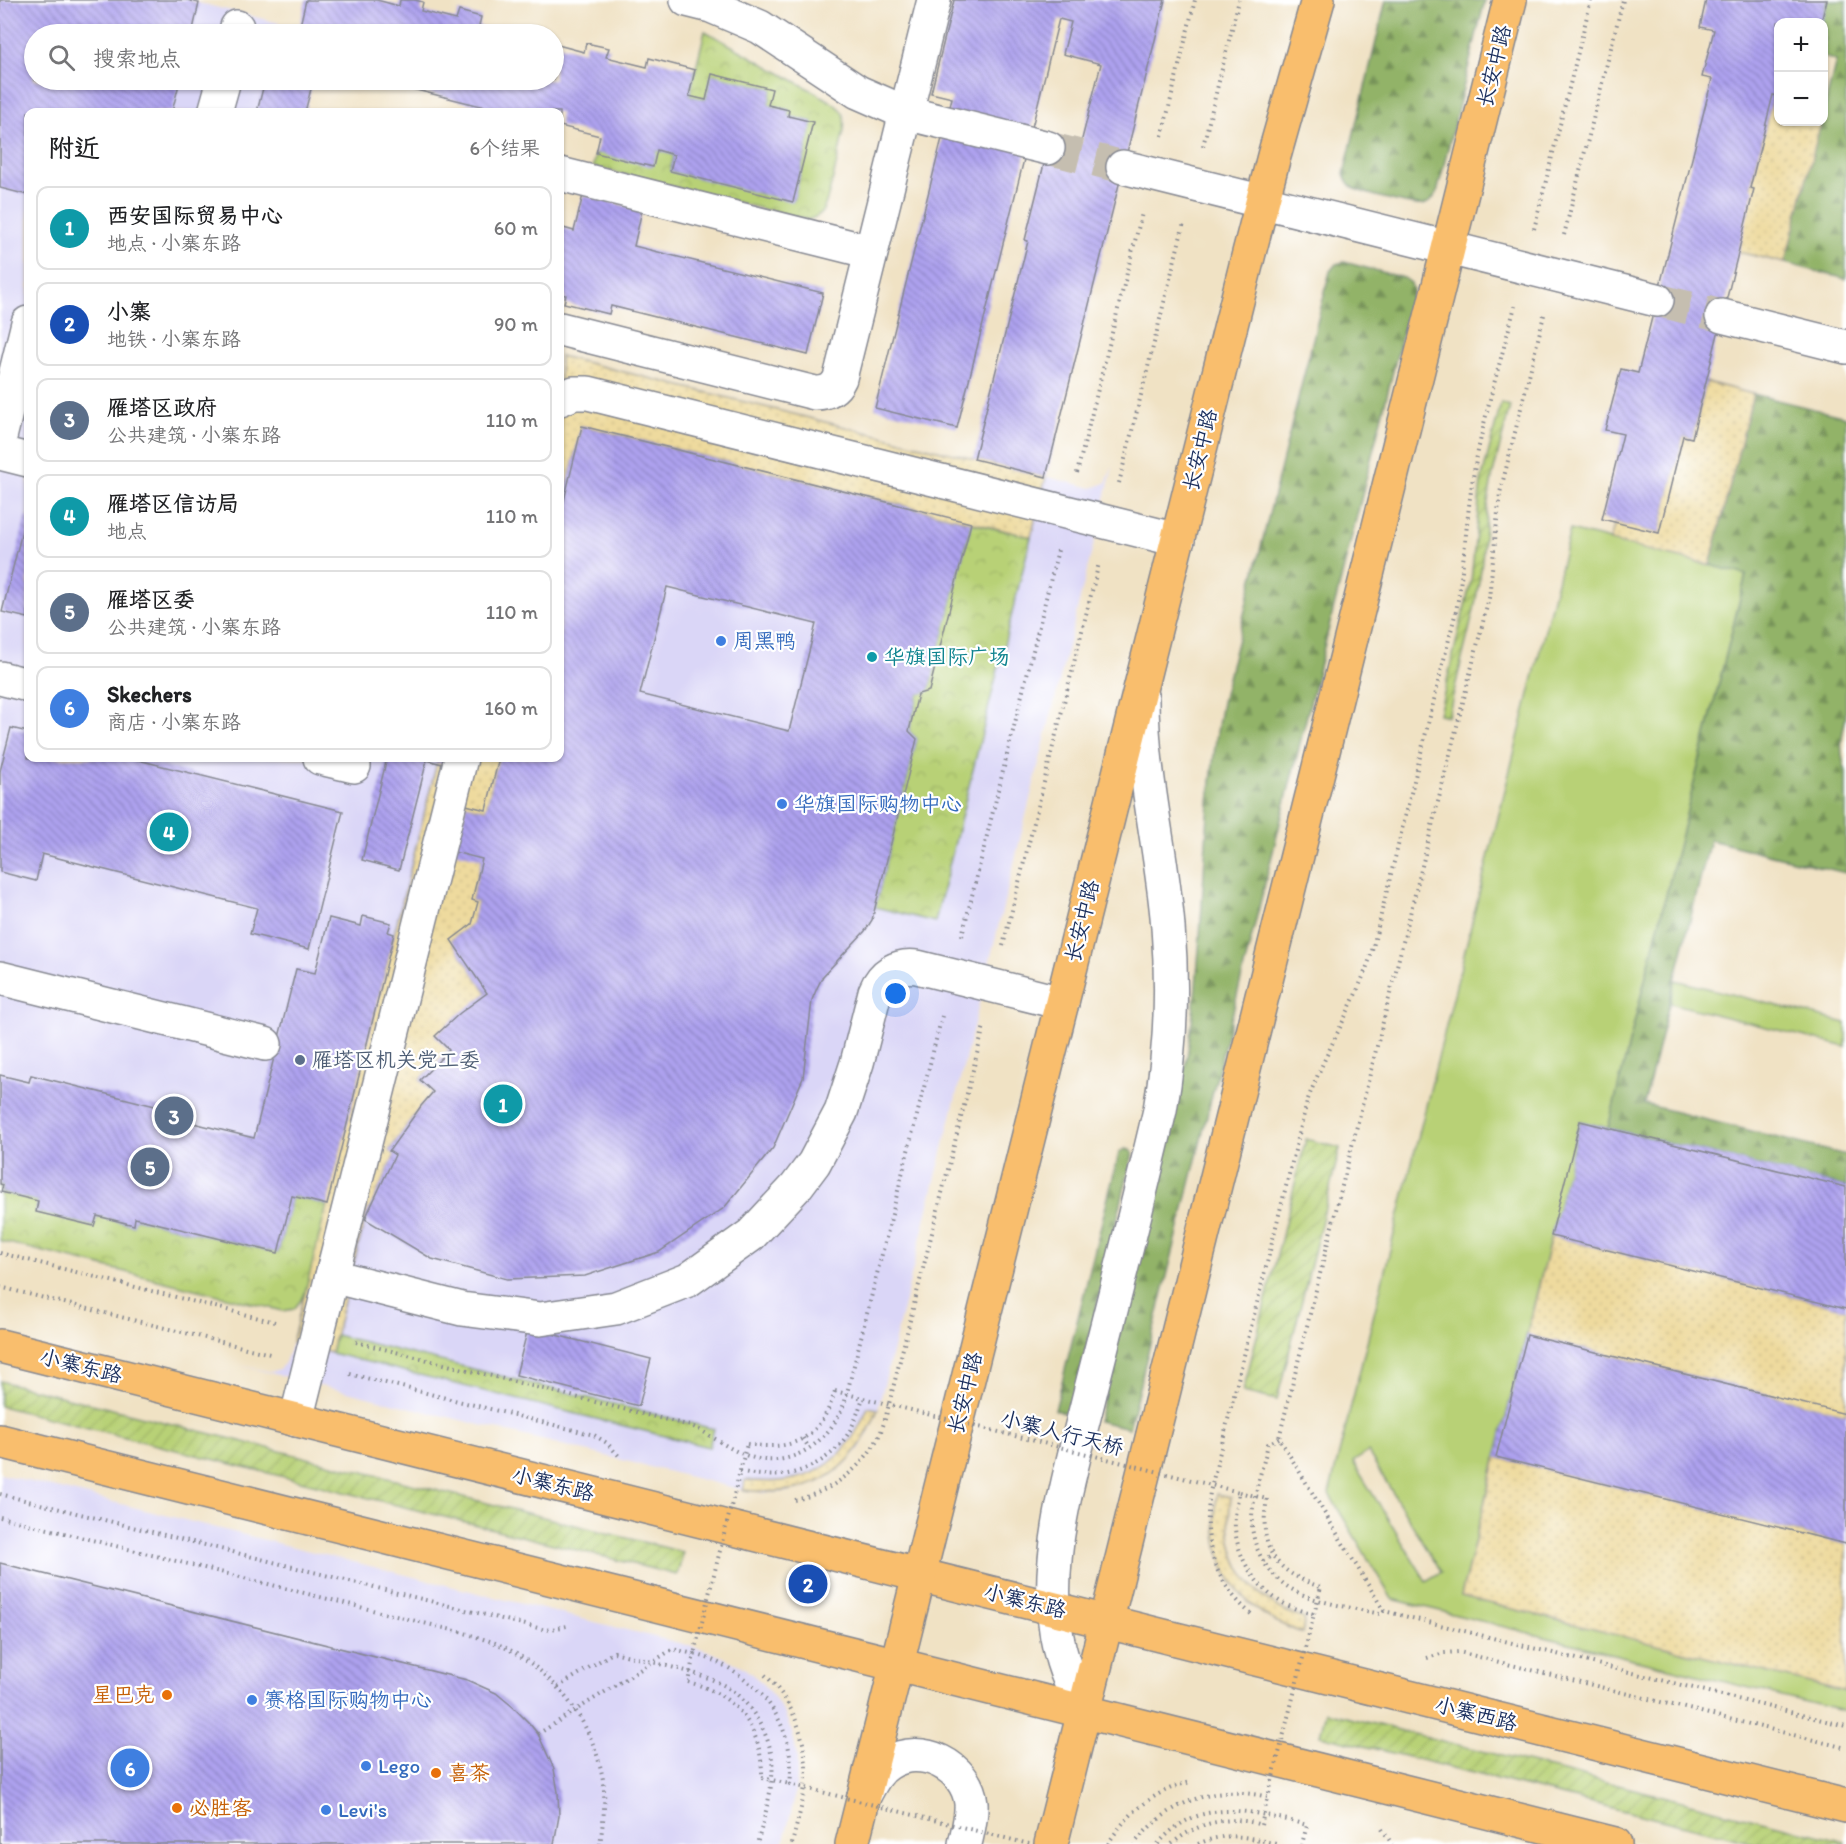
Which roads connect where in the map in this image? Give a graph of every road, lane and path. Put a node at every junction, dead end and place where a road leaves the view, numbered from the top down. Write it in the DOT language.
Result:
graph roads {
  1 [pos="687,0"];
  2 [pos="934,0"];
  3 [pos="1239,0"];
  4 [pos="1318,0"];
  5 [pos="1510,0"];
  6 [pos="1591,0"];
  7 [pos="1623,0"];
  8 [pos="762,13"];
  9 [pos="221,90"];
  10 [pos="216,108"];
  11 [pos="906,113"];
  12 [pos="1048,148"];
  13 [pos="1123,167"];
  14 [pos="564,175"];
  15 [pos="1193,185"];
  16 [pos="1263,202"];
  17 [pos="1448,248"];
  18 [pos="872,252"];
  19 [pos="1539,271"];
  20 [pos="1657,300"];
  21 [pos="1722,316"];
  22 [pos="564,330"];
  23 [pos="24,339"];
  24 [pos="1846,347"];
  25 [pos="574,396"];
  26 [pos="0,437"];
  27 [pos="0,453"];
  28 [pos="24,459"];
  29 [pos="1109,523"];
  30 [pos="1178,540"];
  31 [pos="1145,671"];
  32 [pos="0,678"];
  33 [pos="24,684"];
  34 [pos="337,762"];
  35 [pos="460,762"];
  36 [pos="354,766"];
  37 [pos="0,978"];
  38 [pos="993,986"];
  39 [pos="1062,1003"];
  40 [pos="938,1032"];
  41 [pos="265,1044"];
  42 [pos="0,1253"];
  43 [pos="332,1276"];
  44 [pos="0,1287"];
  45 [pos="318,1333"];
  46 [pos="0,1346"];
  47 [pos="310,1364"];
  48 [pos="862,1398"];
  49 [pos="296,1420"];
  50 [pos="803,1438"];
  51 [pos="1279,1438"];
  52 [pos="0,1442"];
  53 [pos="809,1448"];
  54 [pos="624,1461"];
  55 [pos="740,1471"];
  56 [pos="1239,1492"];
  57 [pos="0,1494"];
  58 [pos="730,1497"];
  59 [pos="740,1500"];
  60 [pos="788,1502"];
  61 [pos="0,1517"];
  62 [pos="1273,1555"];
  63 [pos="1263,1561"];
  64 [pos="920,1575"];
  65 [pos="1053,1609"];
  66 [pos="1384,1611"];
  67 [pos="1314,1614"];
  68 [pos="1256,1620"];
  69 [pos="1106,1622"];
  70 [pos="569,1626"];
  71 [pos="694,1638"];
  72 [pos="705,1641"];
  73 [pos="1300,1641"];
  74 [pos="1310,1643"];
  75 [pos="694,1654"];
  76 [pos="1422,1660"];
  77 [pos="897,1665"];
  78 [pos="759,1670"];
  79 [pos="558,1687"];
  80 [pos="752,1710"];
  81 [pos="1084,1712"];
  82 [pos="744,1716"];
  83 [pos="1846,1726"];
  84 [pos="538,1734"];
  85 [pos="1846,1748"];
  86 [pos="1193,1781"];
  87 [pos="1265,1781"];
  88 [pos="1275,1784"];
  89 [pos="790,1785"];
  90 [pos="864,1796"];
  91 [pos="1268,1797"];
  92 [pos="1846,1806"];
  93 [pos="1191,1820"];
  94 [pos="1379,1824"];
  95 [pos="1196,1829"];
  96 [pos="600,1844"];
  97 [pos="757,1844"];
  98 [pos="792,1844"];
  99 [pos="852,1844"];
  100 [pos="965,1844"];
  101 [pos="1029,1844"];
  102 [pos="1051,1844"];
  103 [pos="1108,1844"];
  104 [pos="1134,1844"];
  105 [pos="1158,1844"];
  106 [pos="1172,1844"];
  107 [pos="1198,1844"];
  108 [pos="1276,1844"];
  109 [pos="1302,1844"];
  110 [pos="1392,1844"];
  111 [pos="1615,1844"];
  1 -- 8 [label="street"];
  2 -- 11 [label="street"];
  3 -- 15 [label="path"];
  4 -- 16 [label="main road, 长安中路"];
  5 -- 17 [label="main road, 长安中路"];
  6 -- 19 [label="path"];
  7 -- 19 [label="path"];
  8 -- 11 [label="street"];
  9 -- 10 [label="street"];
  11 -- 12 [label="street"];
  11 -- 18 [label="street"];
  13 -- 15 [label="street"];
  14 -- 18 [label="street"];
  15 -- 16 [label="street"];
  15 -- 29 [label="path"];
  16 -- 17 [label="street"];
  16 -- 30 [label="main road, 长安中路"];
  17 -- 19 [label="street"];
  17 -- 69 [label="main road, 长安中路"];
  18 -- 22 [label="street"];
  19 -- 20 [label="street"];
  19 -- 51 [label="path"];
  19 -- 68 [label="path"];
  21 -- 24 [label="street"];
  23 -- 26 [label="street"];
  25 -- 29 [label="street"];
  27 -- 28 [label="street"];
  29 -- 30 [label="street"];
  29 -- 38 [label="path"];
  30 -- 31 [label="main road, 长安中路"];
  31 -- 39 [label="main road, 长安中路"];
  31 -- 65 [label="street"];
  32 -- 33 [label="street"];
  34 -- 36 [label="street"];
  35 -- 43 [label="street"];
  37 -- 41 [label="street"];
  38 -- 39 [label="street"];
  38 -- 43 [label="street"];
  38 -- 60 [label="path"];
  39 -- 64 [label="main road, 长安中路"];
  40 -- 53 [label="path"];
  42 -- 45 [label="path"];
  43 -- 45 [label="street"];
  44 -- 47 [label="path"];
  45 -- 47 [label="street"];
  45 -- 53 [label="path"];
  46 -- 49 [label="main road, 小寨东路"];
  47 -- 49 [label="street"];
  47 -- 54 [label="path"];
  48 -- 50 [label="path, 小寨人行天桥, bridge"];
  48 -- 55 [label="path, bridge"];
  48 -- 56 [label="path, 小寨人行天桥, bridge"];
  49 -- 64 [label="main road, 小寨东路"];
  50 -- 53 [label="path"];
  50 -- 55 [label="path, bridge"];
  51 -- 63 [label="path"];
  51 -- 66 [label="path"];
  52 -- 77 [label="main road"];
  55 -- 75 [label="path, bridge"];
  56 -- 62 [label="path, 小寨人行天桥, bridge"];
  56 -- 67 [label="path, bridge"];
  57 -- 70 [label="path"];
  58 -- 59 [label="path"];
  61 -- 79 [label="path"];
  62 -- 63 [label="path"];
  62 -- 67 [label="path, bridge"];
  63 -- 66 [label="path"];
  64 -- 65 [label="main road, 小寨东路"];
  64 -- 77 [label="main road, 长安中路"];
  65 -- 69 [label="main road, 小寨东路"];
  65 -- 81 [label="street"];
  66 -- 83 [label="path"];
  67 -- 91 [label="path, bridge"];
  69 -- 81 [label="main road, 长安中路"];
  69 -- 92 [label="main road, 小寨西路"];
  71 -- 72 [label="path"];
  73 -- 74 [label="path"];
  75 -- 82 [label="path, bridge"];
  75 -- 84 [label="path, bridge"];
  75 -- 89 [label="path, bridge"];
  76 -- 85 [label="path"];
  77 -- 81 [label="main road"];
  77 -- 90 [label="main road, 长安中路"];
  78 -- 98 [label="path"];
  79 -- 80 [label="path"];
  79 -- 96 [label="path"];
  80 -- 82 [label="path"];
  80 -- 97 [label="path"];
  81 -- 102 [label="main road, 长安中路"];
  81 -- 111 [label="main road"];
  82 -- 89 [label="path, bridge"];
  86 -- 103 [label="path"];
  87 -- 88 [label="path"];
  89 -- 101 [label="path, bridge"];
  90 -- 99 [label="main road, 长安中路"];
  90 -- 100 [label="street"];
  91 -- 95 [label="path, bridge"];
  91 -- 104 [label="path, bridge"];
  93 -- 95 [label="path"];
  93 -- 105 [label="path"];
  93 -- 109 [label="path"];
  94 -- 110 [label="path"];
  95 -- 106 [label="path"];
  107 -- 108 [label="path"];
}
